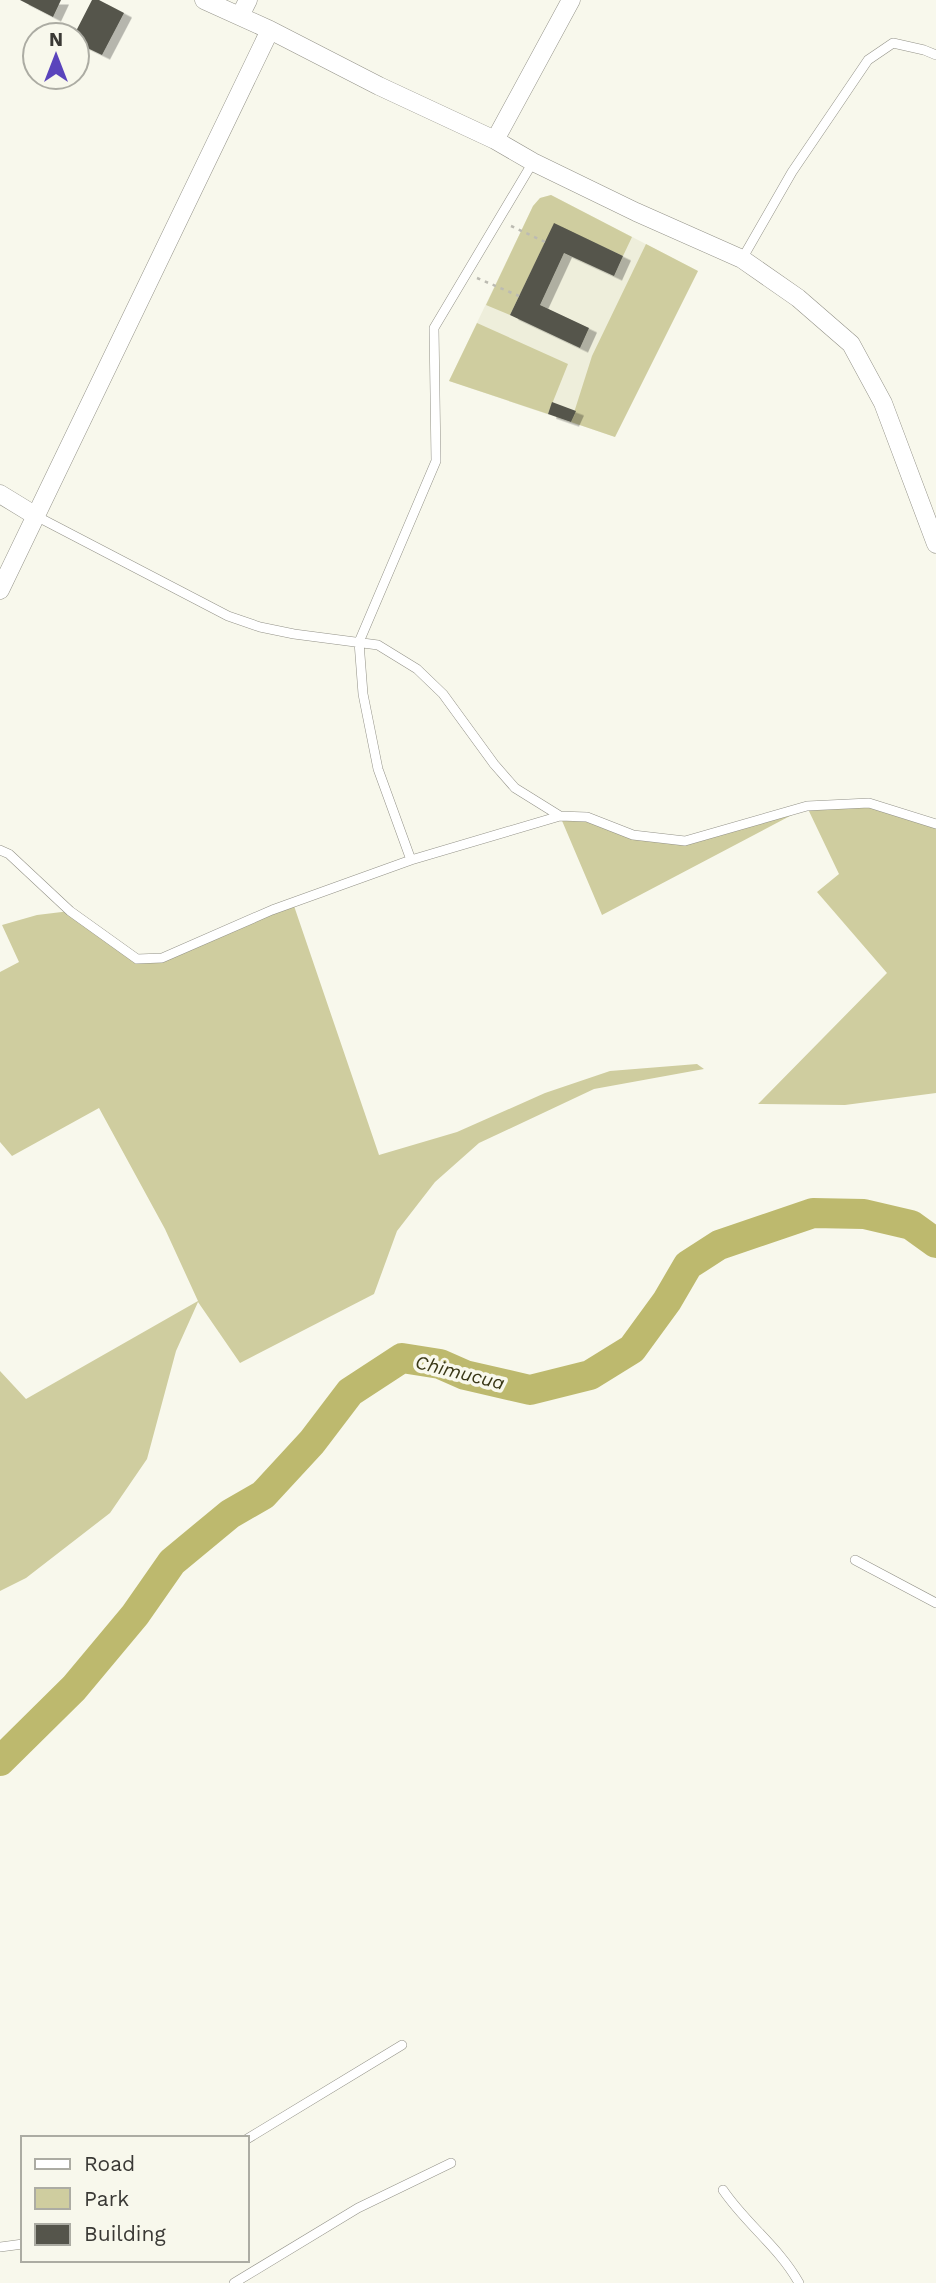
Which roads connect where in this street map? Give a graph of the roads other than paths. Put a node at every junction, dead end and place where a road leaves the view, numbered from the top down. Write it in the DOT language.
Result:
graph roads {
  1 [pos="204,0"];
  2 [pos="571,0"];
  3 [pos="244,8"];
  4 [pos="270,30"];
  5 [pos="936,55"];
  6 [pos="495,140"];
  7 [pos="533,162"];
  8 [pos="743,259"];
  9 [pos="0,494"];
  10 [pos="36,516"];
  11 [pos="936,544"];
  12 [pos="0,590"];
  13 [pos="359,642"];
  14 [pos="560,816"];
  15 [pos="936,824"];
  16 [pos="0,850"];
  17 [pos="411,860"];
  18 [pos="855,1560"];
  19 [pos="936,1603"];
  20 [pos="402,2045"];
  21 [pos="248,2138"];
  22 [pos="451,2163"];
  23 [pos="723,2190"];
  24 [pos="21,2244"];
  25 [pos="0,2247"];
  26 [pos="234,2283"];
  27 [pos="799,2283"];
  1 -- 3 [label="street"];
  2 -- 6 [label="street"];
  3 -- 4 [label="street"];
  4 -- 6 [label="street"];
  4 -- 10 [label="street"];
  5 -- 8 [label="lane"];
  6 -- 7 [label="street"];
  7 -- 8 [label="street"];
  7 -- 13 [label="lane"];
  8 -- 11 [label="street"];
  9 -- 10 [label="street"];
  10 -- 12 [label="street"];
  10 -- 13 [label="lane"];
  13 -- 14 [label="lane"];
  13 -- 17 [label="lane"];
  14 -- 15 [label="lane"];
  14 -- 17 [label="lane"];
  16 -- 17 [label="lane"];
  18 -- 19 [label="lane"];
  20 -- 21 [label="lane"];
  22 -- 26 [label="lane"];
  23 -- 27 [label="lane"];
  24 -- 25 [label="lane"];
}
